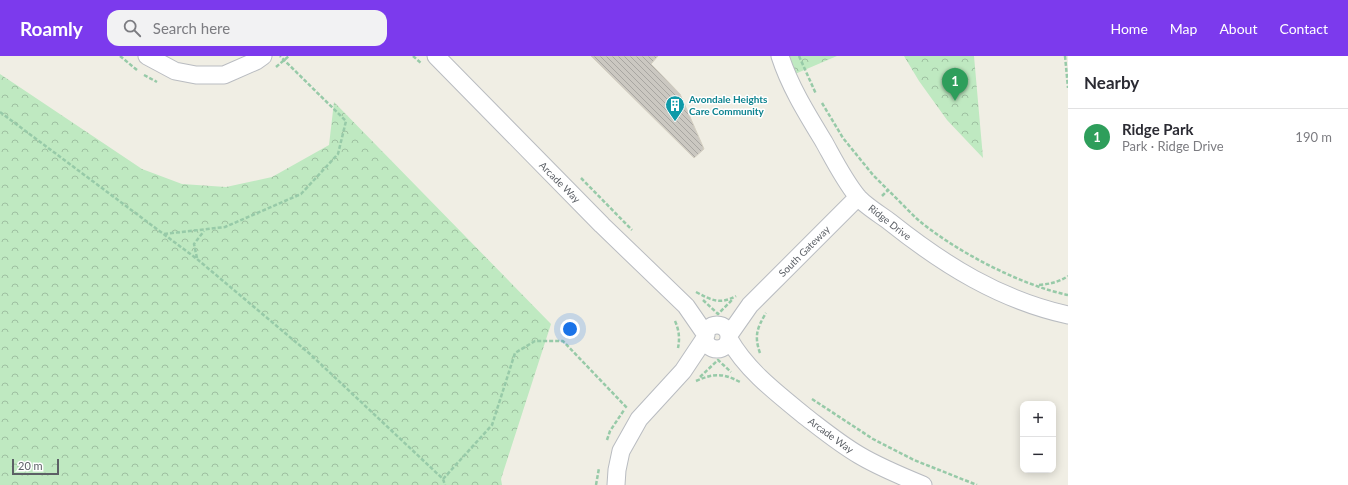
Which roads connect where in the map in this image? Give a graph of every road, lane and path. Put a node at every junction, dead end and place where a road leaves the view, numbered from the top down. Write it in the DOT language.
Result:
graph roads {
  1 [pos="147,56"];
  2 [pos="263,56"];
  3 [pos="280,56"];
  4 [pos="413,56"];
  5 [pos="780,56"];
  6 [pos="799,56"];
  7 [pos="1065,56"];
  8 [pos="430,62"];
  9 [pos="1068,88"];
  10 [pos="817,96"];
  11 [pos="821,102"];
  12 [pos="0,112"];
  13 [pos="581,178"];
  14 [pos="888,190"];
  15 [pos="865,202"];
  16 [pos="204,230"];
  17 [pos="636,233"];
  18 [pos="164,234"];
  19 [pos="197,259"];
  20 [pos="1068,276"];
  21 [pos="1036,285"];
  22 [pos="1068,295"];
  23 [pos="742,297"];
  24 [pos="768,310"];
  25 [pos="678,313"];
  26 [pos="1068,315"];
  27 [pos="680,322"];
  28 [pos="718,340"];
  29 [pos="677,351"];
  30 [pos="756,352"];
  31 [pos="754,367"];
  32 [pos="690,376"];
  33 [pos="691,386"];
  34 [pos="811,398"];
  35 [pos="632,402"];
  36 [pos="626,408"];
  37 [pos="639,419"];
  38 [pos="606,443"];
  39 [pos="601,462"];
  40 [pos="443,479"];
  41 [pos="445,485"];
  42 [pos="596,485"];
  43 [pos="616,485"];
  44 [pos="923,485"];
  45 [pos="977,485"];
  1 -- 2 [label="street"];
  3 -- 16 [label="path"];
  4 -- 8 [label="path"];
  5 -- 15 [label="street, Ridge Drive"];
  6 -- 10 [label="path"];
  7 -- 9 [label="path"];
  8 -- 25 [label="street, Arcade Way"];
  11 -- 14 [label="path"];
  12 -- 18 [label="path"];
  13 -- 17 [label="path"];
  14 -- 15 [label="path"];
  14 -- 21 [label="path"];
  15 -- 23 [label="street, South Gateway"];
  15 -- 26 [label="street, Ridge Drive"];
  16 -- 18 [label="path"];
  16 -- 19 [label="path"];
  18 -- 19 [label="path"];
  19 -- 40 [label="path"];
  20 -- 21 [label="path"];
  21 -- 22 [label="path"];
  23 -- 23 [label="path"];
  23 -- 28 [label="street, South Gateway"];
  24 -- 31 [label="path"];
  25 -- 27 [label="path"];
  25 -- 28 [label="street, Arcade Way"];
  25 -- 29 [label="path"];
  28 -- 31 [label="street, Arcade Way"];
  28 -- 32 [label="street, South Gateway"];
  28 -- 32 [label="path"];
  30 -- 31 [label="path"];
  31 -- 32 [label="path"];
  31 -- 44 [label="street, Arcade Way"];
  32 -- 33 [label="path"];
  32 -- 37 [label="street, South Gateway"];
  34 -- 45 [label="path"];
  35 -- 36 [label="path"];
  36 -- 37 [label="path"];
  36 -- 38 [label="path"];
  36 -- 40 [label="path"];
  37 -- 43 [label="street, South Gateway"];
  39 -- 42 [label="path"];
  40 -- 41 [label="path"];
}
